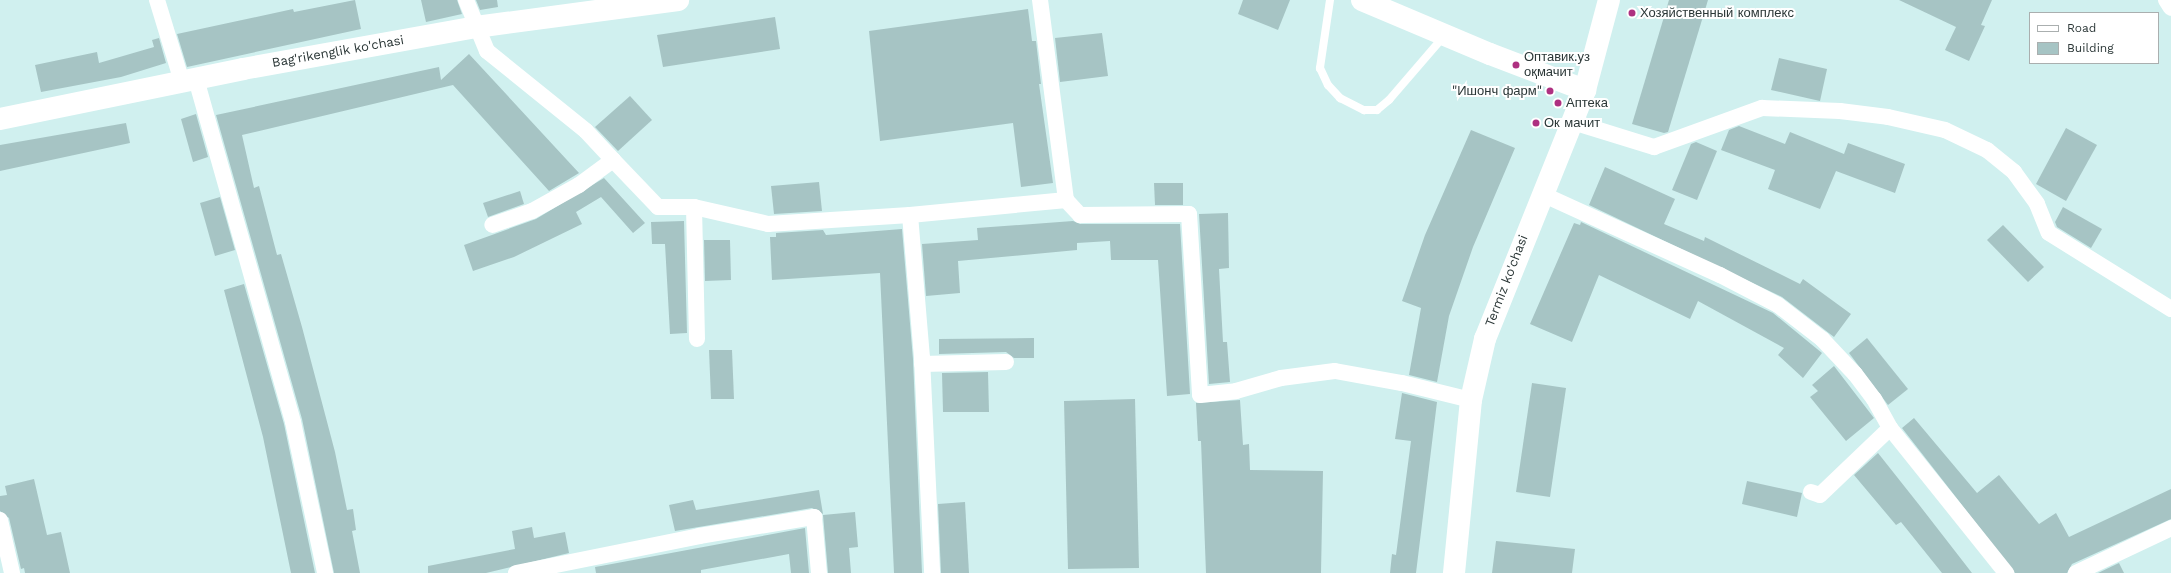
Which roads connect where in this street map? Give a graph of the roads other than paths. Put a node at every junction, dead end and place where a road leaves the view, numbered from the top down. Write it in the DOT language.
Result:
graph roads {
  1 [pos="157,0"];
  2 [pos="466,0"];
  3 [pos="678,0"];
  4 [pos="1040,0"];
  5 [pos="1330,0"];
  6 [pos="1362,0"];
  7 [pos="1609,0"];
  8 [pos="2166,0"];
  9 [pos="2171,8"];
  10 [pos="476,27"];
  11 [pos="1445,35"];
  12 [pos="189,81"];
  13 [pos="1585,90"];
  14 [pos="0,119"];
  15 [pos="1573,122"];
  16 [pos="613,160"];
  17 [pos="1542,194"];
  18 [pos="1066,200"];
  19 [pos="694,207"];
  20 [pos="910,215"];
  21 [pos="492,225"];
  22 [pos="2171,309"];
  23 [pos="697,339"];
  24 [pos="1006,362"];
  25 [pos="922,364"];
  26 [pos="1471,400"];
  27 [pos="1890,428"];
  28 [pos="1810,492"];
  29 [pos="0,520"];
  30 [pos="2171,528"];
  31 [pos="12,573"];
  32 [pos="325,573"];
  33 [pos="516,573"];
  34 [pos="819,573"];
  35 [pos="932,573"];
  36 [pos="1454,573"];
  37 [pos="2006,573"];
  38 [pos="2076,573"];
  1 -- 12 [label="street"];
  2 -- 10 [label="street"];
  3 -- 10 [label="main road, Bag'rikenglik ko'chasi"];
  4 -- 18 [label="street"];
  5 -- 11 [label="lane"];
  6 -- 11 [label="main road"];
  7 -- 13 [label="main road, Termiz ko'chasi"];
  8 -- 9 [label="street"];
  10 -- 12 [label="main road, Bag'rikenglik ko'chasi"];
  10 -- 16 [label="street"];
  11 -- 13 [label="main road"];
  12 -- 14 [label="main road, Bag'rikenglik ko'chasi"];
  12 -- 32 [label="street"];
  13 -- 15 [label="main road, Termiz ko'chasi"];
  15 -- 17 [label="main road, Termiz ko'chasi"];
  15 -- 22 [label="street"];
  16 -- 19 [label="street"];
  16 -- 21 [label="street"];
  17 -- 26 [label="main road, Termiz ko'chasi"];
  17 -- 27 [label="street"];
  18 -- 20 [label="street"];
  18 -- 26 [label="street"];
  19 -- 20 [label="street"];
  19 -- 23 [label="street"];
  20 -- 25 [label="street"];
  24 -- 25 [label="street"];
  25 -- 35 [label="street"];
  26 -- 36 [label="main road, Termiz ko'chasi"];
  27 -- 28 [label="street"];
  27 -- 37 [label="street"];
  29 -- 31 [label="street"];
  30 -- 38 [label="street"];
  33 -- 34 [label="street"];
}
